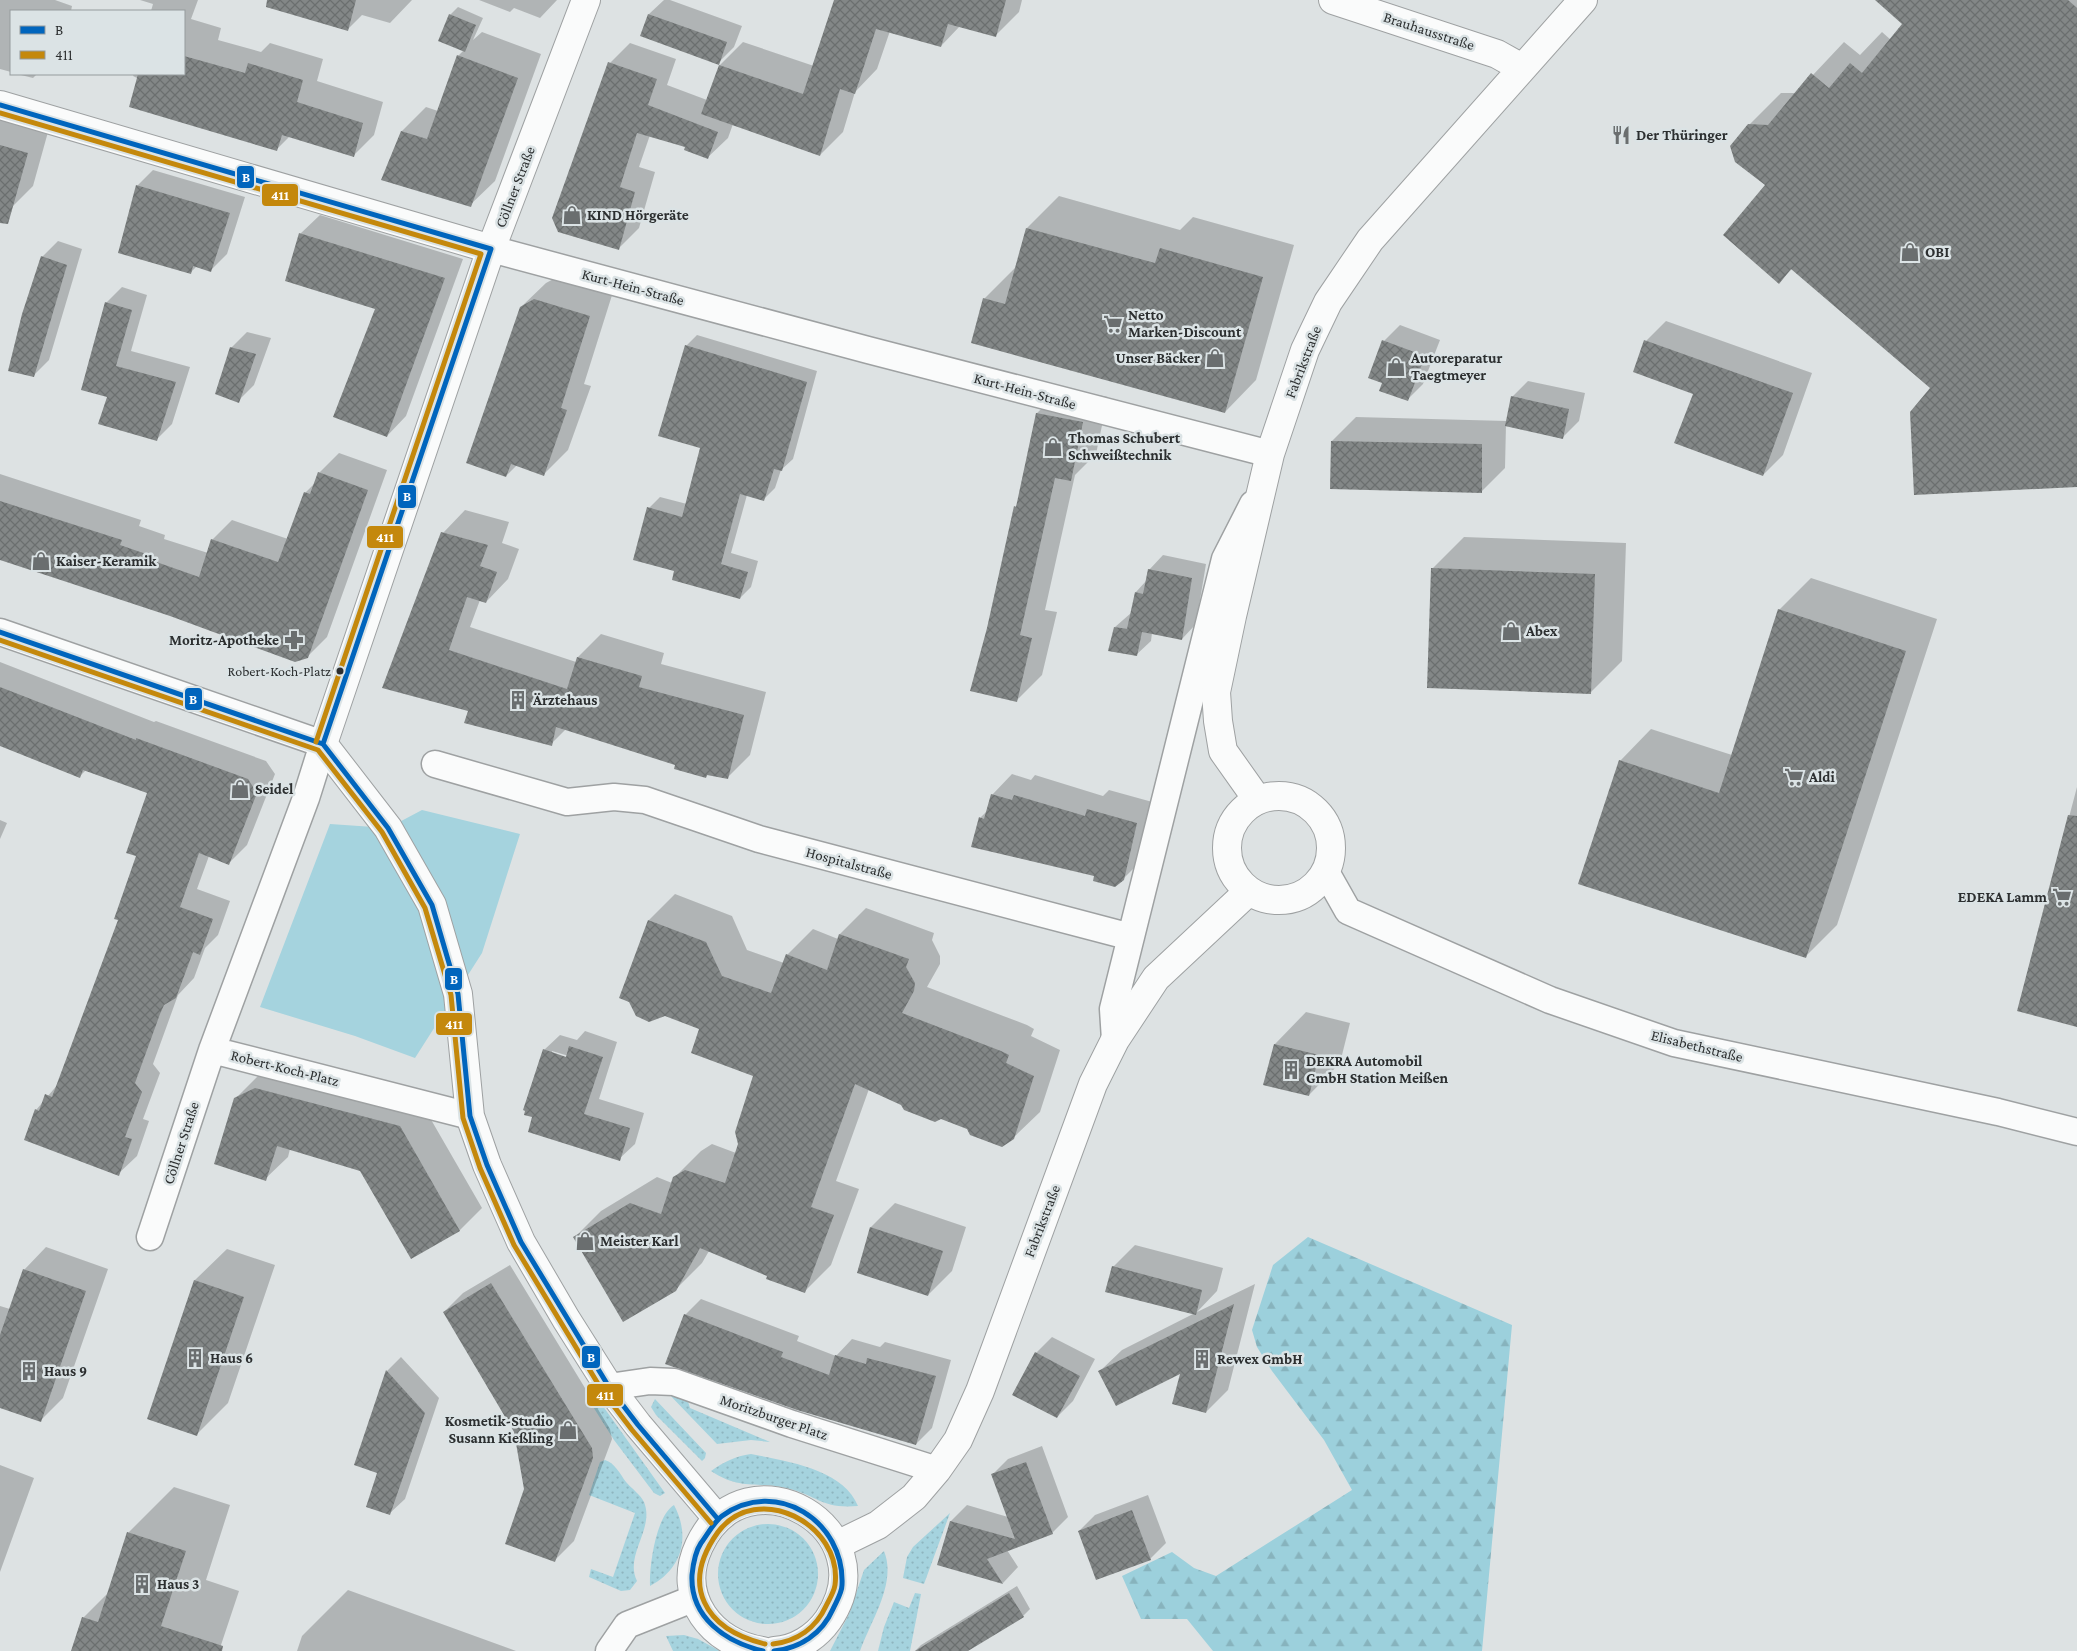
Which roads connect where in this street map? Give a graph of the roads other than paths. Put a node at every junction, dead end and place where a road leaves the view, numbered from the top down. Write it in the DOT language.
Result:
graph roads {
  1 [pos="586,0"];
  2 [pos="1333,0"];
  3 [pos="1583,0"];
  4 [pos="1522,68"];
  5 [pos="0,105"];
  6 [pos="491,249"];
  7 [pos="1270,454"];
  8 [pos="1264,481"];
  9 [pos="0,632"];
  10 [pos="322,744"];
  11 [pos="435,764"];
  12 [pos="1256,800"];
  13 [pos="1326,872"];
  14 [pos="1249,891"];
  15 [pos="1131,937"];
  16 [pos="1116,1040"];
  17 [pos="212,1050"];
  18 [pos="470,1116"];
  19 [pos="2077,1132"];
  20 [pos="150,1237"];
  21 [pos="609,1387"];
  22 [pos="937,1470"];
  23 [pos="717,1518"];
  24 [pos="837,1545"];
  25 [pos="695,1598"];
  26 [pos="786,1650"];
  27 [pos="609,1651"];
  28 [pos="763,1651"];
  1 -- 6 [label="street, Cöllner Straße"];
  2 -- 4 [label="street, Brauhausstraße"];
  3 -- 4 [label="street, Fabrikstraße"];
  4 -- 7 [label="street, Fabrikstraße"];
  5 -- 6 [label="street, Kurt-Hein-Straße"];
  6 -- 7 [label="street, Kurt-Hein-Straße"];
  6 -- 10 [label="street, Cöllner Straße"];
  7 -- 8 [label="street, Fabrikstraße"];
  8 -- 12 [label="street, Fabrikstraße"];
  8 -- 15 [label="street"];
  9 -- 10 [label="street"];
  10 -- 17 [label="street, Robert-Koch-Platz"];
  10 -- 18 [label="street"];
  11 -- 15 [label="street, Hospitalstraße"];
  12 -- 13 [label="street"];
  12 -- 14 [label="street"];
  13 -- 14 [label="street"];
  13 -- 19 [label="street, Elisabethstraße"];
  14 -- 16 [label="street, Fabrikstraße"];
  15 -- 16 [label="street"];
  16 -- 22 [label="street, Fabrikstraße"];
  17 -- 18 [label="street, Robert-Koch-Platz"];
  17 -- 20 [label="street, Cöllner Straße"];
  18 -- 21 [label="street"];
  21 -- 22 [label="street, Moritzburger Platz"];
  21 -- 23 [label="street"];
  22 -- 24 [label="street, Fabrikstraße"];
  23 -- 24 [label="street"];
  23 -- 25 [label="street"];
  24 -- 26 [label="street"];
  25 -- 27 [label="street"];
  25 -- 28 [label="street"];
}
